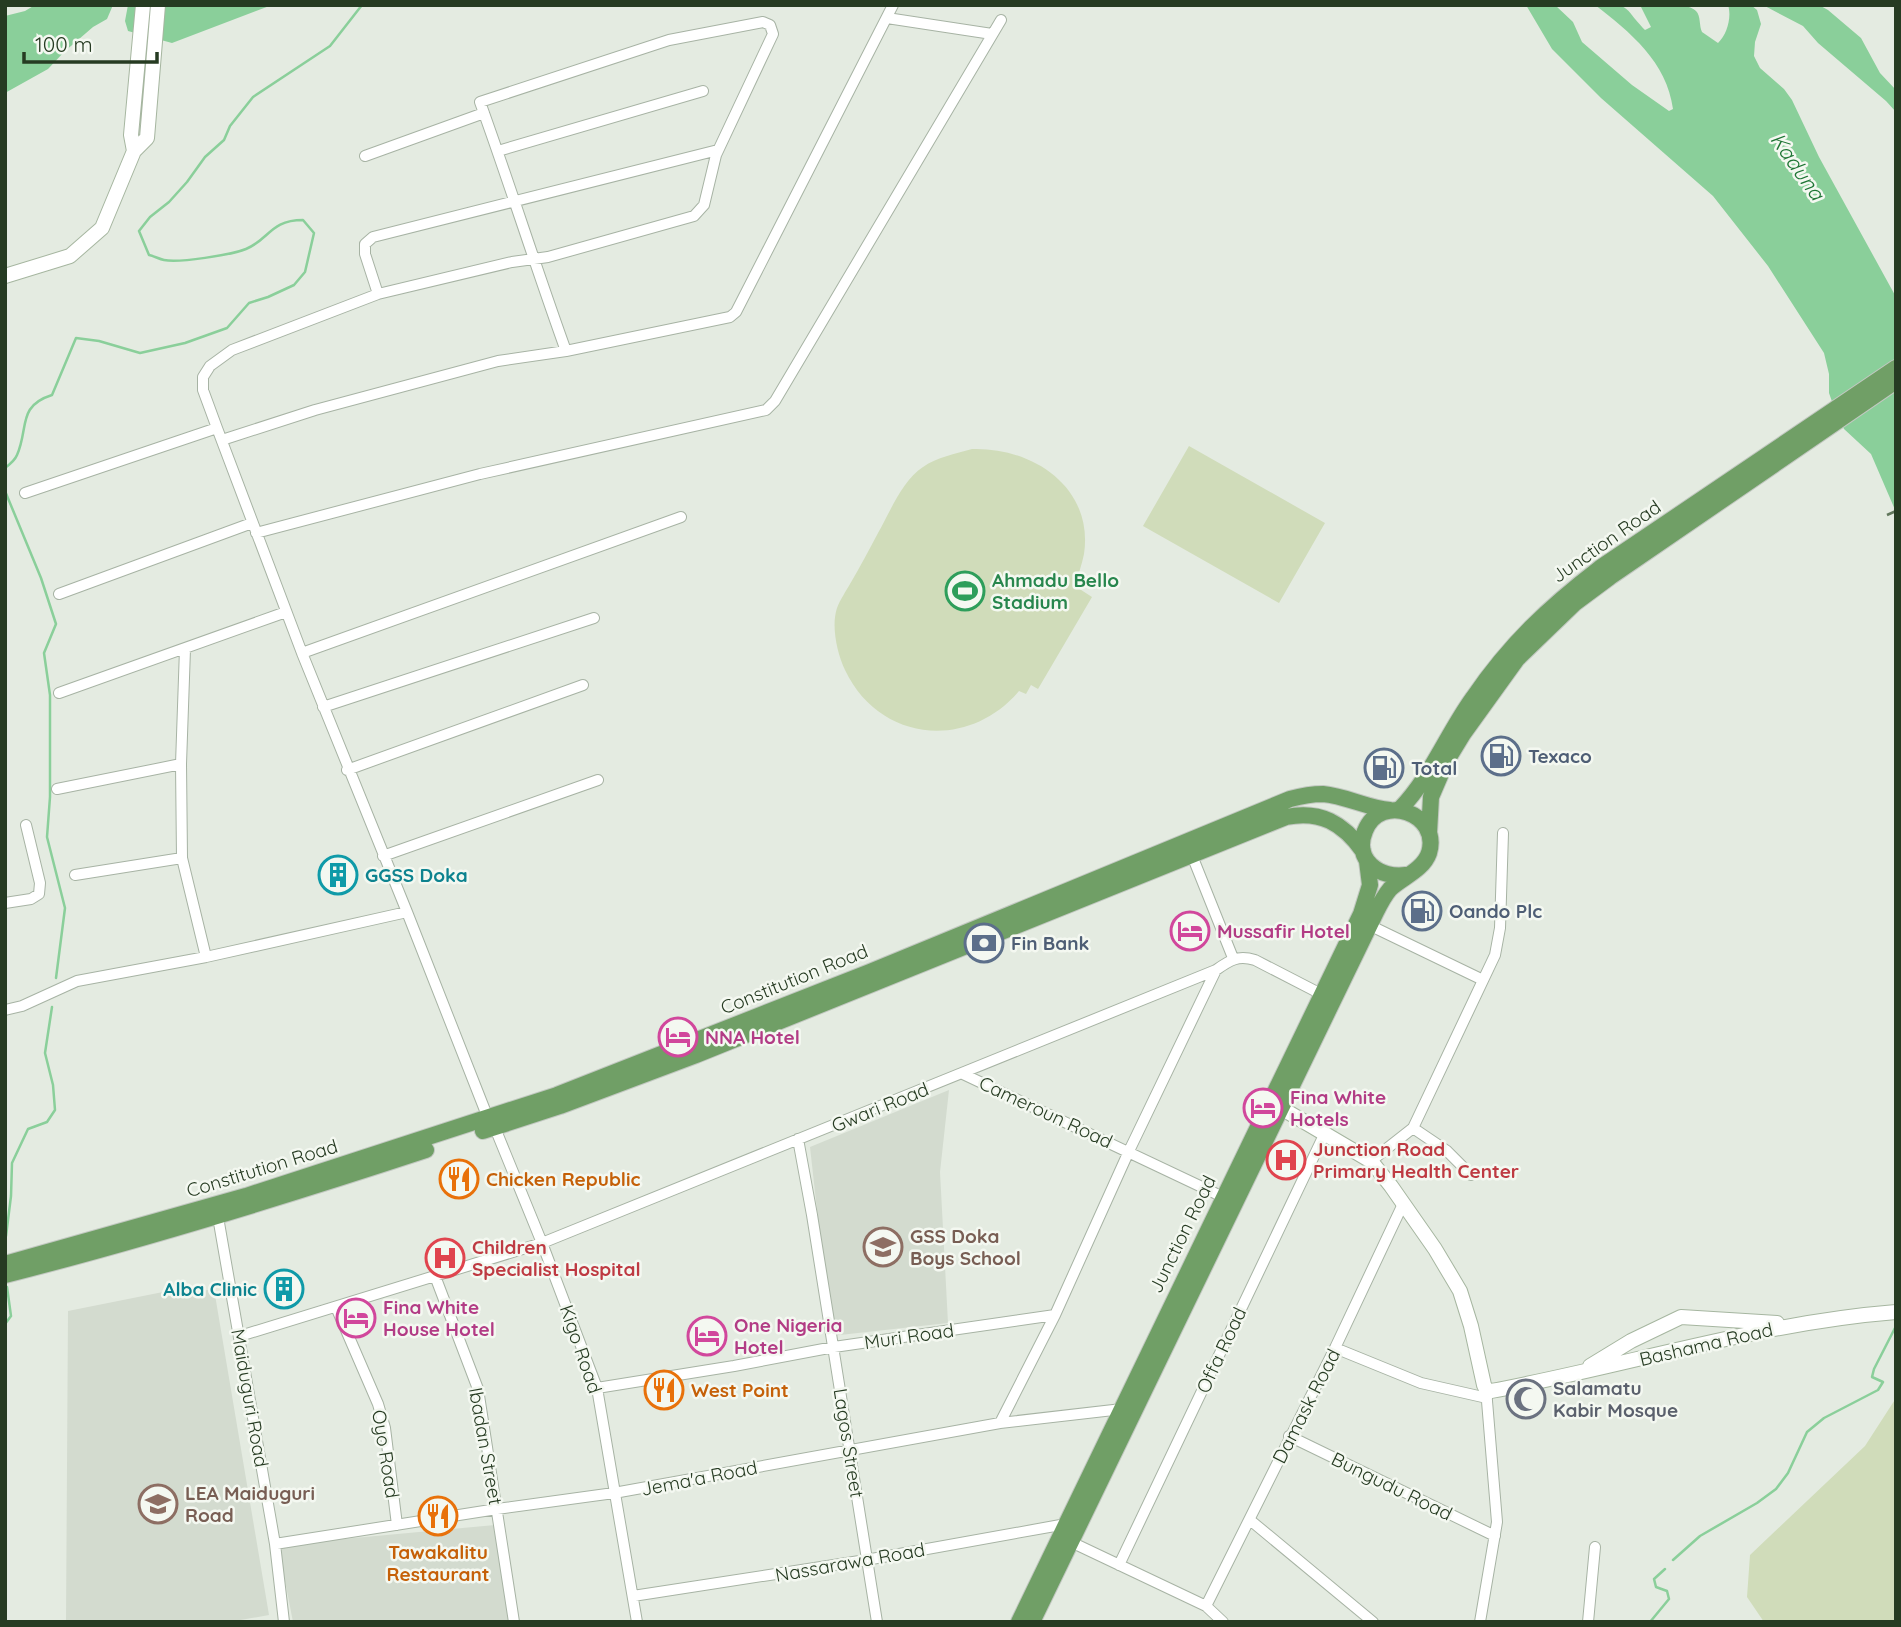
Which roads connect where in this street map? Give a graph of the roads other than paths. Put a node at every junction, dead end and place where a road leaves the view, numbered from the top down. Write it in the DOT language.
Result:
graph roads {
  1 [pos="143,5"];
  2 [pos="158,5"];
  3 [pos="893,5"];
  4 [pos="887,18"];
  5 [pos="1001,20"];
  6 [pos="992,34"];
  7 [pos="703,91"];
  8 [pos="484,113"];
  9 [pos="718,150"];
  10 [pos="134,151"];
  11 [pos="498,152"];
  12 [pos="365,156"];
  13 [pos="515,201"];
  14 [pos="533,261"];
  15 [pos="5,276"];
  16 [pos="378,295"];
  17 [pos="566,351"];
  18 [pos="1896,368"];
  19 [pos="1896,381"];
  20 [pos="217,428"];
  21 [pos="1808,435"];
  22 [pos="222,440"];
  23 [pos="25,494"];
  24 [pos="681,517"];
  25 [pos="254,528"];
  26 [pos="59,594"];
  27 [pos="286,612"];
  28 [pos="594,618"];
  29 [pos="185,649"];
  30 [pos="302,653"];
  31 [pos="583,685"];
  32 [pos="59,693"];
  33 [pos="323,707"];
  34 [pos="181,764"];
  35 [pos="347,770"];
  36 [pos="598,780"];
  37 [pos="57,789"];
  38 [pos="1395,810"];
  39 [pos="26,825"];
  40 [pos="1429,832"];
  41 [pos="1503,833"];
  42 [pos="1191,853"];
  43 [pos="383,856"];
  44 [pos="1365,856"];
  45 [pos="182,858"];
  46 [pos="75,874"];
  47 [pos="1406,875"];
  48 [pos="5,903"];
  49 [pos="407,912"];
  50 [pos="1369,925"];
  51 [pos="986,931"];
  52 [pos="206,957"];
  53 [pos="1233,958"];
  54 [pos="1216,970"];
  55 [pos="1483,980"];
  56 [pos="1321,994"];
  57 [pos="5,1010"];
  58 [pos="963,1074"];
  59 [pos="1281,1108"];
  60 [pos="491,1123"];
  61 [pos="1413,1128"];
  62 [pos="1324,1135"];
  63 [pos="798,1139"];
  64 [pos="1129,1151"];
  65 [pos="1371,1161"];
  66 [pos="1471,1175"];
  67 [pos="1223,1197"];
  68 [pos="1403,1205"];
  69 [pos="218,1217"];
  70 [pos="542,1243"];
  71 [pos="16,1265"];
  72 [pos="5,1275"];
  73 [pos="435,1276"];
  74 [pos="336,1307"];
  75 [pos="1895,1312"];
  76 [pos="1055,1315"];
  77 [pos="1794,1324"];
  78 [pos="240,1336"];
  79 [pos="834,1347"];
  80 [pos="1335,1348"];
  81 [pos="1577,1374"];
  82 [pos="597,1388"];
  83 [pos="1486,1394"];
  84 [pos="1122,1409"];
  85 [pos="1000,1423"];
  86 [pos="1289,1436"];
  87 [pos="850,1450"];
  88 [pos="614,1493"];
  89 [pos="497,1509"];
  90 [pos="1250,1520"];
  91 [pos="1066,1524"];
  92 [pos="397,1525"];
  93 [pos="1495,1536"];
  94 [pos="1071,1542"];
  95 [pos="275,1544"];
  96 [pos="1595,1547"];
  97 [pos="866,1560"];
  98 [pos="1119,1566"];
  99 [pos="633,1596"];
  100 [pos="1206,1606"];
  101 [pos="285,1622"];
  102 [pos="514,1622"];
  103 [pos="637,1622"];
  104 [pos="877,1622"];
  105 [pos="1019,1622"];
  106 [pos="1032,1622"];
  107 [pos="1223,1622"];
  108 [pos="1373,1622"];
  109 [pos="1480,1622"];
  110 [pos="1588,1622"];
  1 -- 10 [label="street"];
  2 -- 10 [label="street"];
  3 -- 4 [label="street"];
  4 -- 6 [label="street"];
  4 -- 17 [label="street"];
  5 -- 6 [label="street"];
  6 -- 25 [label="street"];
  7 -- 11 [label="street"];
  8 -- 9 [label="street, Kigo Road"];
  8 -- 11 [label="street"];
  8 -- 12 [label="street"];
  9 -- 13 [label="street"];
  9 -- 14 [label="street, Kigo Road"];
  10 -- 15 [label="street"];
  11 -- 13 [label="street"];
  13 -- 14 [label="street"];
  13 -- 16 [label="street"];
  14 -- 16 [label="street, Kigo Road"];
  14 -- 17 [label="street"];
  16 -- 20 [label="street, Kigo Road"];
  17 -- 22 [label="street"];
  18 -- 21 [label="main road, Junction Road"];
  19 -- 21 [label="main road, Junction Road"];
  20 -- 22 [label="street, Kigo Road"];
  20 -- 23 [label="street"];
  21 -- 38 [label="main road, Junction Road"];
  21 -- 40 [label="main road, Junction Road"];
  22 -- 25 [label="street, Kigo Road"];
  24 -- 30 [label="street"];
  25 -- 26 [label="street"];
  25 -- 27 [label="street, Kigo Road"];
  27 -- 29 [label="street"];
  27 -- 30 [label="street, Kigo Road"];
  28 -- 33 [label="street"];
  29 -- 32 [label="street"];
  29 -- 34 [label="street"];
  30 -- 33 [label="street, Kigo Road"];
  31 -- 35 [label="street"];
  33 -- 35 [label="street, Kigo Road"];
  34 -- 37 [label="street"];
  34 -- 45 [label="street"];
  35 -- 43 [label="street, Kigo Road"];
  36 -- 43 [label="street"];
  38 -- 40 [label="main road"];
  38 -- 44 [label="main road"];
  38 -- 51 [label="main road, Constitution Road"];
  39 -- 48 [label="street"];
  40 -- 47 [label="main road"];
  41 -- 55 [label="street"];
  42 -- 44 [label="main road, Constitution Road"];
  42 -- 51 [label="main road, Constitution Road"];
  42 -- 53 [label="street"];
  43 -- 49 [label="street, Kigo Road"];
  44 -- 47 [label="main road"];
  44 -- 56 [label="main road, Junction Road"];
  45 -- 46 [label="street"];
  45 -- 52 [label="street"];
  47 -- 50 [label="main road, Junction Road"];
  49 -- 52 [label="street"];
  49 -- 60 [label="street, Kigo Road"];
  50 -- 55 [label="street"];
  50 -- 59 [label="main road, Junction Road"];
  51 -- 60 [label="main road, Constitution Road"];
  52 -- 57 [label="street"];
  53 -- 54 [label="street, Gwari Road"];
  53 -- 56 [label="street"];
  54 -- 58 [label="street, Gwari Road"];
  54 -- 64 [label="street, Gwari Road"];
  55 -- 61 [label="street"];
  56 -- 67 [label="main road, Junction Road"];
  58 -- 63 [label="street, Gwari Road"];
  58 -- 64 [label="street, Cameroun Road"];
  59 -- 62 [label="street"];
  59 -- 94 [label="main road, Junction Road"];
  60 -- 69 [label="main road, Constitution Road"];
  60 -- 70 [label="street, Kigo Road"];
  60 -- 71 [label="main road, Constitution Road"];
  61 -- 65 [label="street"];
  61 -- 66 [label="street"];
  62 -- 65 [label="street"];
  62 -- 98 [label="street, Offa Road"];
  63 -- 70 [label="street, Gwari Road"];
  63 -- 79 [label="street, Lagos Street"];
  64 -- 67 [label="street, Cameroun Road"];
  64 -- 76 [label="street, Gwari Road"];
  65 -- 68 [label="street"];
  67 -- 84 [label="main road, Junction Road"];
  68 -- 80 [label="street, Damask Road"];
  68 -- 83 [label="street"];
  69 -- 71 [label="main road, Constitution Road"];
  69 -- 78 [label="street, Maiduguri Road"];
  70 -- 73 [label="street, Gwari Road"];
  70 -- 82 [label="street, Kigo Road"];
  71 -- 72 [label="main road, Constitution Road"];
  73 -- 74 [label="street, Gwari Road"];
  73 -- 89 [label="street, Ibadan Street"];
  74 -- 78 [label="street, Gwari Road"];
  74 -- 92 [label="street, Oyo Road"];
  75 -- 77 [label="street, Bashama Road"];
  76 -- 79 [label="street, Muri Road"];
  76 -- 85 [label="street, Gwari Road"];
  77 -- 81 [label="street, Bashama Road"];
  77 -- 81 [label="street, Bashama Road"];
  78 -- 95 [label="street, Maiduguri Road"];
  79 -- 82 [label="street, Muri Road"];
  79 -- 87 [label="street, Lagos Street"];
  80 -- 83 [label="street"];
  80 -- 86 [label="street, Damask Road"];
  81 -- 83 [label="street, Bashama Road"];
  82 -- 88 [label="street, Kigo Road"];
  83 -- 93 [label="street"];
  84 -- 85 [label="street, Jema'a Road"];
  84 -- 91 [label="main road, Junction Road"];
  85 -- 87 [label="street, Jema'a Road"];
  86 -- 90 [label="street, Damask Road"];
  86 -- 93 [label="street, Bungudu Road"];
  87 -- 88 [label="street, Jema'a Road"];
  87 -- 97 [label="street, Lagos Street"];
  88 -- 89 [label="street, Jema'a Road"];
  88 -- 99 [label="street, Kigo Road"];
  89 -- 92 [label="street, Jema'a Road"];
  89 -- 102 [label="street, Ibadan Street"];
  90 -- 100 [label="street, Damask Road"];
  90 -- 108 [label="street"];
  91 -- 97 [label="street, Nassarawa Road"];
  91 -- 105 [label="main road, Junction Road"];
  92 -- 95 [label="street, Jema'a Road"];
  93 -- 109 [label="street"];
  94 -- 98 [label="street"];
  94 -- 106 [label="main road, Junction Road"];
  95 -- 101 [label="street, Maiduguri Road"];
  96 -- 110 [label="street"];
  97 -- 99 [label="street, Nassarawa Road"];
  97 -- 104 [label="street, Lagos Street"];
  98 -- 100 [label="street"];
  99 -- 103 [label="street, Kigo Road"];
  100 -- 107 [label="street"];
}
